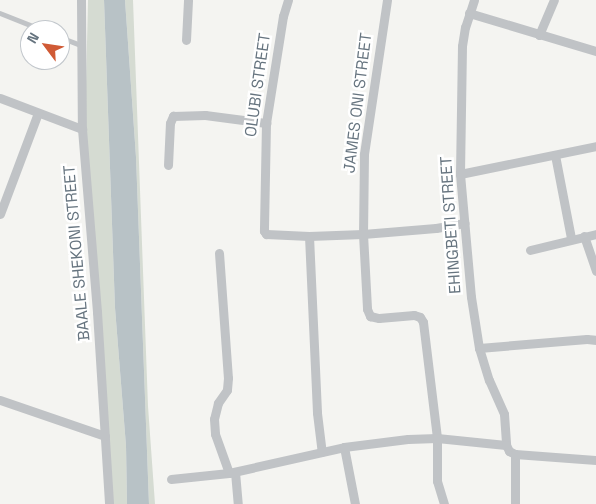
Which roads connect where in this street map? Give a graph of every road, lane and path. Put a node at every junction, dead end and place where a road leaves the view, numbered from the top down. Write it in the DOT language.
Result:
graph roads {
  1 [pos="81,0"];
  2 [pos="188,0"];
  3 [pos="288,0"];
  4 [pos="387,0"];
  5 [pos="474,0"];
  6 [pos="554,0"];
  7 [pos="0,13"];
  8 [pos="469,13"];
  9 [pos="20,21"];
  10 [pos="539,35"];
  11 [pos="186,40"];
  12 [pos="70,41"];
  13 [pos="81,45"];
  14 [pos="596,51"];
  15 [pos="0,98"];
  16 [pos="38,113"];
  17 [pos="266,123"];
  18 [pos="82,129"];
  19 [pos="596,146"];
  20 [pos="555,155"];
  21 [pos="168,165"];
  22 [pos="460,174"];
  23 [pos="0,214"];
  24 [pos="465,223"];
  25 [pos="362,234"];
  26 [pos="596,234"];
  27 [pos="309,236"];
  28 [pos="584,236"];
  29 [pos="570,238"];
  30 [pos="530,250"];
  31 [pos="219,253"];
  32 [pos="596,271"];
  33 [pos="596,340"];
  34 [pos="479,348"];
  35 [pos="0,400"];
  36 [pos="105,436"];
  37 [pos="437,438"];
  38 [pos="506,445"];
  39 [pos="344,448"];
  40 [pos="322,452"];
  41 [pos="514,454"];
  42 [pos="596,460"];
  43 [pos="232,473"];
  44 [pos="171,478"];
  45 [pos="109,504"];
  46 [pos="238,504"];
  47 [pos="355,504"];
  48 [pos="444,504"];
  49 [pos="515,504"];
  1 -- 13 [label="street, BAALE SHEKONI STREET"];
  2 -- 11 [label="street"];
  3 -- 17 [label="street, OLUBI STREET"];
  4 -- 25 [label="street, JAMES ONI STREET"];
  5 -- 8 [label="street, EHINGBETI STREET"];
  6 -- 10 [label="street"];
  7 -- 9 [label="lane"];
  8 -- 10 [label="street"];
  8 -- 22 [label="street, EHINGBETI STREET"];
  10 -- 14 [label="street"];
  12 -- 13 [label="lane"];
  13 -- 18 [label="street, BAALE SHEKONI STREET"];
  15 -- 16 [label="street"];
  16 -- 18 [label="street"];
  16 -- 23 [label="street"];
  17 -- 21 [label="street"];
  17 -- 27 [label="street, OLUBI STREET"];
  18 -- 36 [label="street, BAALE SHEKONI STREET"];
  19 -- 20 [label="street"];
  20 -- 22 [label="street"];
  20 -- 29 [label="street"];
  22 -- 24 [label="street, EHINGBETI STREET"];
  24 -- 25 [label="street"];
  24 -- 34 [label="street, EHINGBETI STREET"];
  25 -- 27 [label="street"];
  25 -- 37 [label="street, JAMES ONI STREET"];
  26 -- 28 [label="street"];
  27 -- 40 [label="street"];
  28 -- 29 [label="street"];
  28 -- 32 [label="street"];
  29 -- 30 [label="street"];
  31 -- 43 [label="street"];
  33 -- 34 [label="street"];
  34 -- 38 [label="street, EHINGBETI STREET"];
  35 -- 36 [label="street"];
  36 -- 45 [label="street, BAALE SHEKONI STREET"];
  37 -- 38 [label="street"];
  37 -- 39 [label="street"];
  37 -- 48 [label="street"];
  38 -- 41 [label="street"];
  39 -- 40 [label="street"];
  39 -- 47 [label="street"];
  40 -- 43 [label="street"];
  41 -- 42 [label="street"];
  41 -- 49 [label="street"];
  43 -- 44 [label="street"];
  43 -- 46 [label="street"];
}
